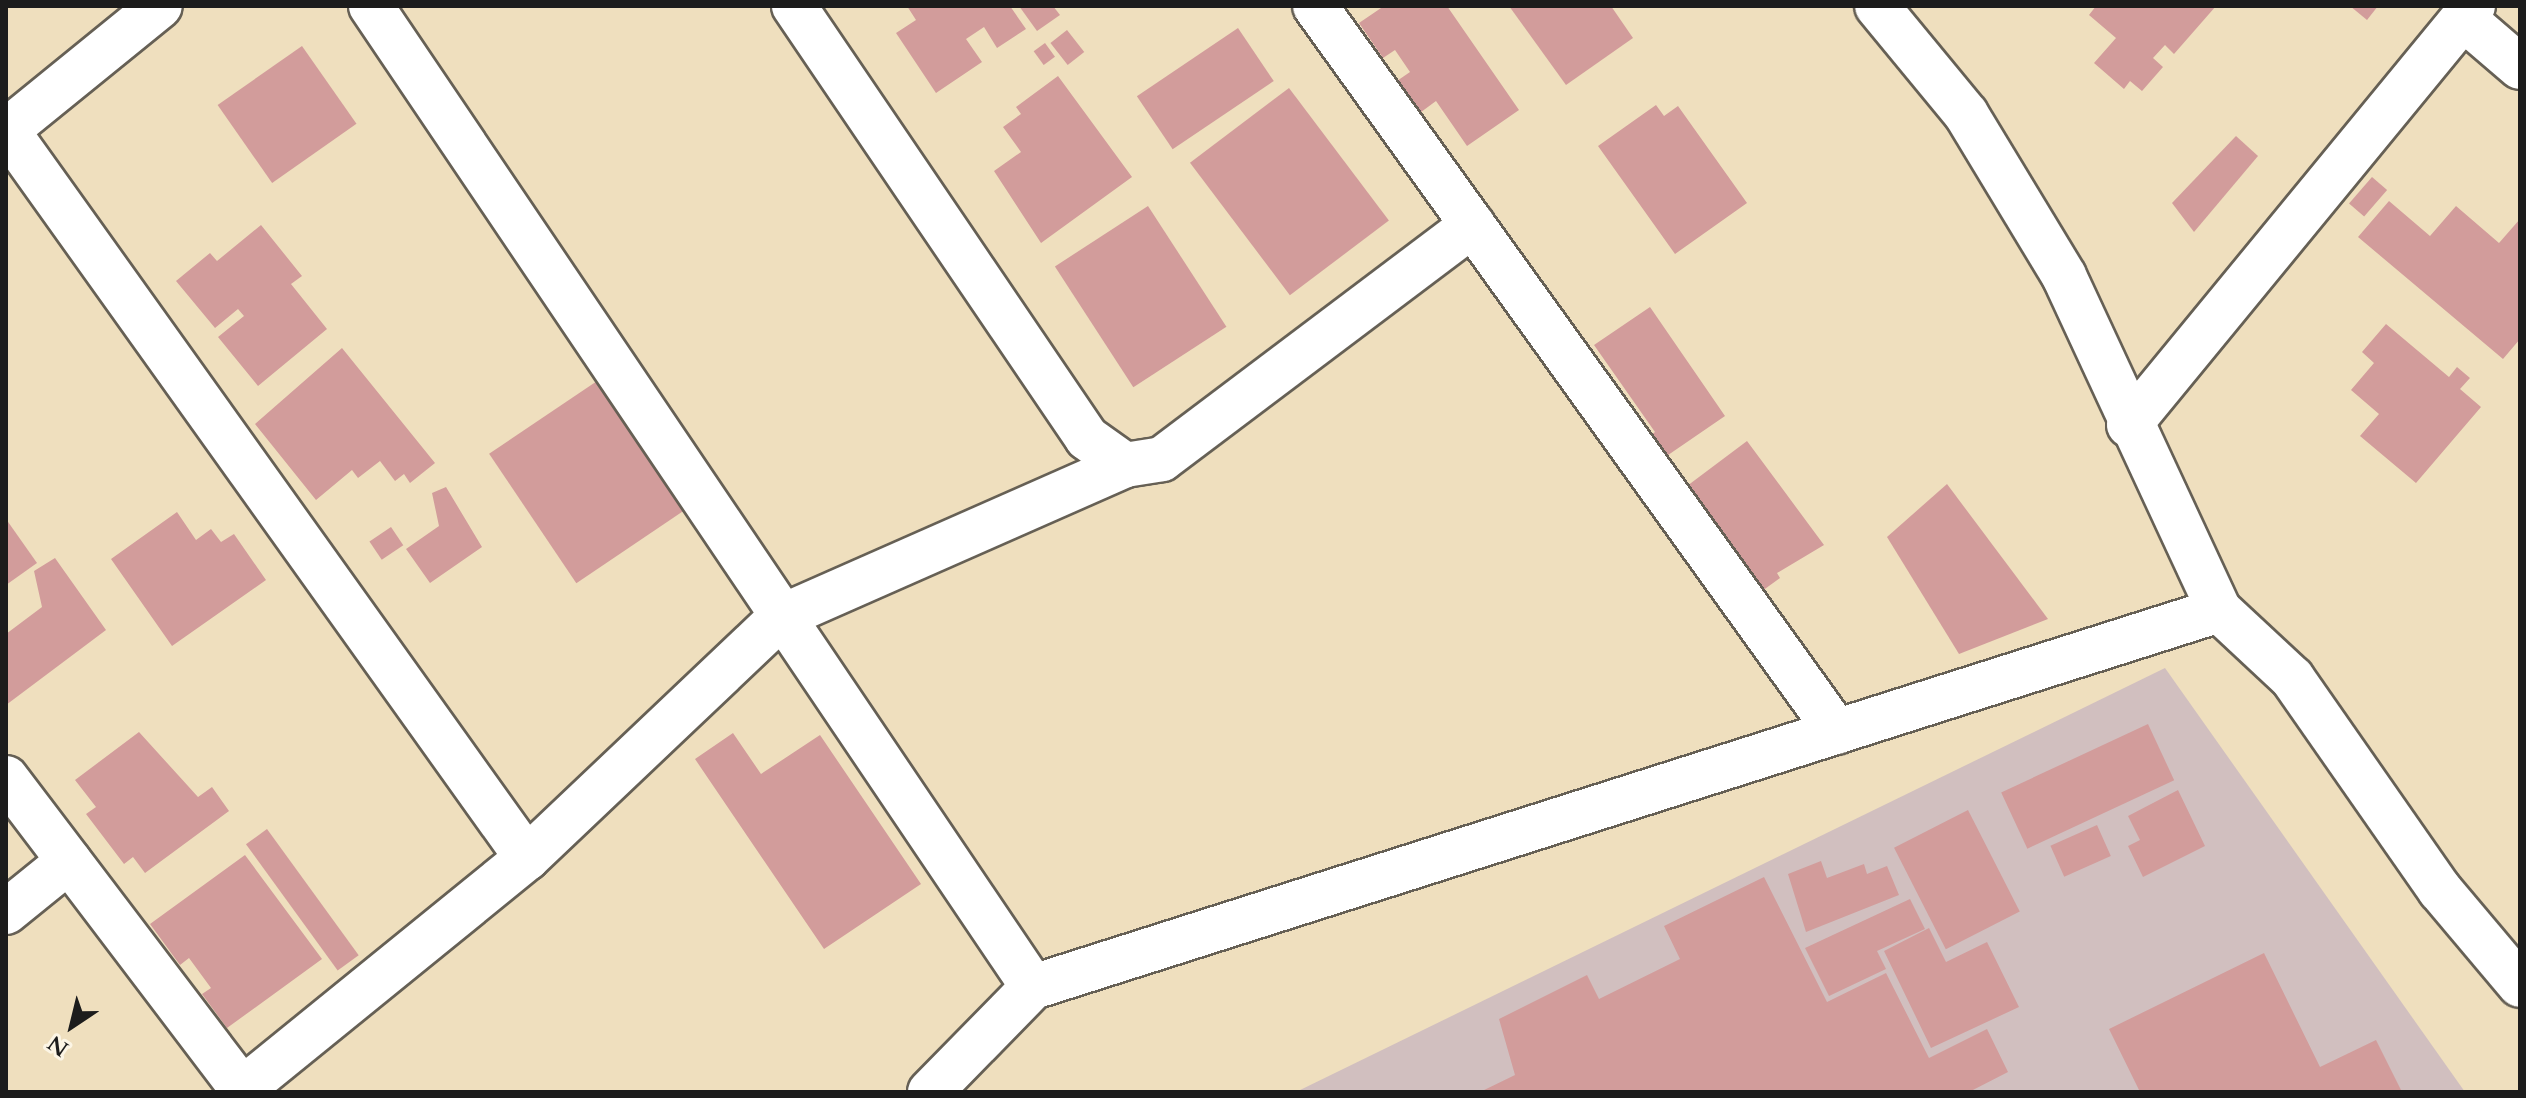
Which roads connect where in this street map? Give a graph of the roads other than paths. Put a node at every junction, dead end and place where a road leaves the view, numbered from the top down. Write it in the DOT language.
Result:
graph roads {
  1 [pos="160,6"];
  2 [pos="371,6"];
  3 [pos="794,6"];
  4 [pos="1315,6"];
  5 [pos="1877,6"];
  6 [pos="2468,12"];
  7 [pos="2520,67"];
  8 [pos="6,130"];
  9 [pos="1473,225"];
  10 [pos="2129,425"];
  11 [pos="1125,465"];
  12 [pos="2219,610"];
  13 [pos="781,617"];
  14 [pos="1837,732"];
  15 [pos="6,778"];
  16 [pos="527,858"];
  17 [pos="69,861"];
  18 [pos="6,912"];
  19 [pos="2520,985"];
  20 [pos="1033,987"];
  21 [pos="241,1091"];
  22 [pos="930,1092"];
  1 -- 8 [label="street"];
  2 -- 13 [label="street"];
  3 -- 11 [label="street"];
  4 -- 9 [label="street"];
  5 -- 10 [label="street"];
  6 -- 7 [label="street"];
  6 -- 10 [label="street"];
  8 -- 16 [label="street"];
  9 -- 11 [label="street"];
  9 -- 14 [label="street"];
  10 -- 12 [label="street"];
  11 -- 13 [label="street"];
  12 -- 14 [label="street"];
  12 -- 19 [label="street"];
  13 -- 16 [label="street"];
  13 -- 20 [label="street"];
  14 -- 20 [label="street"];
  15 -- 17 [label="street"];
  16 -- 21 [label="street"];
  17 -- 18 [label="street"];
  17 -- 21 [label="street"];
  20 -- 22 [label="street"];
}
